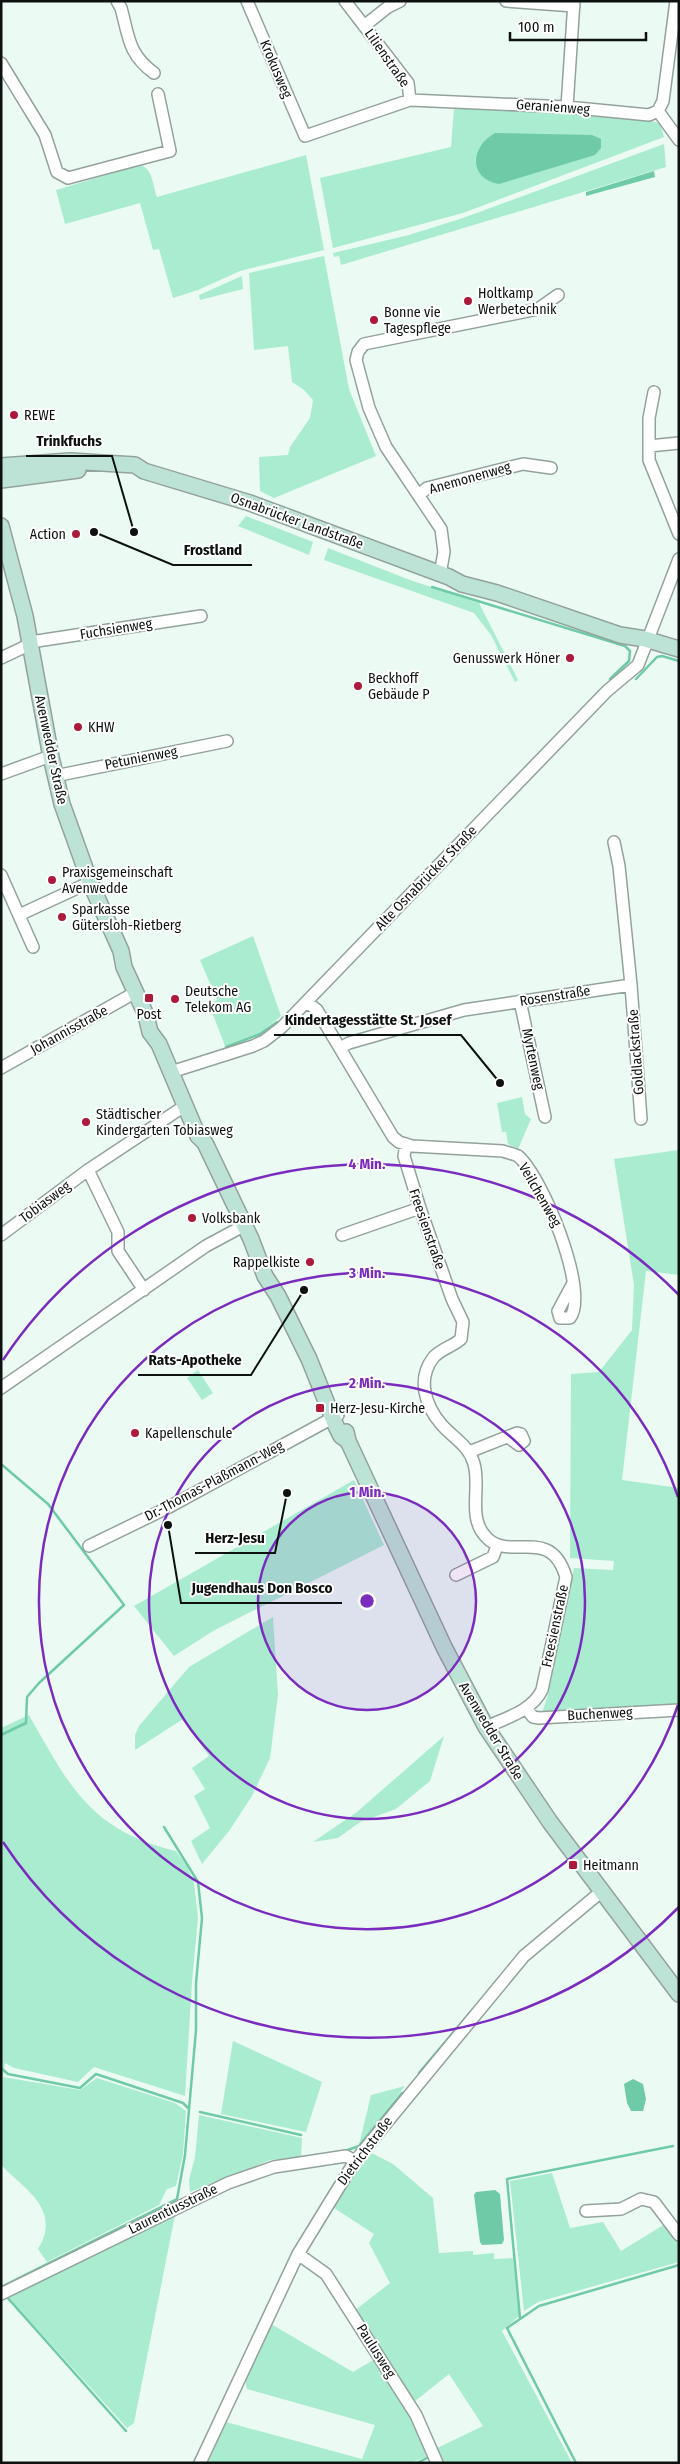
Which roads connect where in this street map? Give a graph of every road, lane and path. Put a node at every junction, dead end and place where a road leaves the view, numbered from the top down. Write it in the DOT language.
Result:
graph roads {
  1 [pos="117,1"];
  2 [pos="247,1"];
  3 [pos="345,1"];
  4 [pos="400,1"];
  5 [pos="506,1"];
  6 [pos="676,1"];
  7 [pos="574,4"];
  8 [pos="364,26"];
  9 [pos="1,63"];
  10 [pos="154,73"];
  11 [pos="158,94"];
  12 [pos="410,100"];
  13 [pos="568,107"];
  14 [pos="658,111"];
  15 [pos="305,136"];
  16 [pos="679,140"];
  17 [pos="558,295"];
  18 [pos="654,392"];
  19 [pos="679,443"];
  20 [pos="649,446"];
  21 [pos="1,466"];
  22 [pos="551,468"];
  23 [pos="144,471"];
  24 [pos="1,480"];
  25 [pos="419,494"];
  26 [pos="1,526"];
  27 [pos="679,534"];
  28 [pos="679,559"];
  29 [pos="1,560"];
  30 [pos="444,575"];
  31 [pos="201,616"];
  32 [pos="647,639"];
  33 [pos="28,646"];
  34 [pos="679,649"];
  35 [pos="1,658"];
  36 [pos="227,741"];
  37 [pos="45,758"];
  38 [pos="1,774"];
  39 [pos="55,776"];
  40 [pos="614,842"];
  41 [pos="1,875"];
  42 [pos="84,884"];
  43 [pos="19,914"];
  44 [pos="33,947"];
  45 [pos="124,967"];
  46 [pos="631,985"];
  47 [pos="136,992"];
  48 [pos="307,1002"];
  49 [pos="520,1002"];
  50 [pos="340,1048"];
  51 [pos="1,1068"];
  52 [pos="172,1072"];
  53 [pos="187,1106"];
  54 [pos="545,1117"];
  55 [pos="642,1119"];
  56 [pos="406,1145"];
  57 [pos="88,1170"];
  58 [pos="420,1208"];
  59 [pos="248,1232"];
  60 [pos="1,1235"];
  61 [pos="342,1235"];
  62 [pos="572,1285"];
  63 [pos="144,1290"];
  64 [pos="4,1381"];
  65 [pos="335,1417"];
  66 [pos="508,1437"];
  67 [pos="469,1452"];
  68 [pos="90,1546"];
  69 [pos="497,1546"];
  70 [pos="456,1575"];
  71 [pos="526,1708"];
  72 [pos="679,1710"];
  73 [pos="486,1727"];
  74 [pos="602,1891"];
  75 [pos="679,1994"];
  76 [pos="355,2161"];
  77 [pos="586,2211"];
  78 [pos="679,2234"];
  79 [pos="298,2254"];
  80 [pos="1,2294"];
  81 [pos="200,2463"];
  82 [pos="437,2463"];
  1 -- 10 [label="street"];
  2 -- 15 [label="street, Krokusweg"];
  3 -- 8 [label="street, Lilienstraße"];
  4 -- 8 [label="street"];
  5 -- 7 [label="street"];
  6 -- 14 [label="street"];
  7 -- 13 [label="street"];
  8 -- 12 [label="street, Lilienstraße"];
  9 -- 11 [label="street"];
  12 -- 13 [label="street, Geranienweg"];
  12 -- 15 [label="street, Lilienstraße"];
  13 -- 14 [label="street, Geranienweg"];
  14 -- 16 [label="street"];
  17 -- 25 [label="street, Anemonenweg"];
  18 -- 20 [label="street"];
  19 -- 20 [label="street"];
  20 -- 27 [label="street"];
  21 -- 23 [label="main road, Osnabrücker Landstraße"];
  22 -- 25 [label="street, Anemonenweg"];
  23 -- 24 [label="main road, Osnabrücker Landstraße"];
  23 -- 30 [label="main road, Osnabrücker Landstraße"];
  25 -- 30 [label="street, Anemonenweg"];
  26 -- 33 [label="main road, Avenwedder Straße"];
  28 -- 32 [label="street, Alte Osnabrücker Straße"];
  29 -- 33 [label="main road, Avenwedder Straße"];
  30 -- 32 [label="main road, Osnabrücker Landstraße"];
  31 -- 33 [label="street, Fuchsienweg"];
  32 -- 34 [label="main road, Osnabrücker Landstraße"];
  32 -- 48 [label="street, Alte Osnabrücker Straße"];
  33 -- 35 [label="street, Fuchsienweg"];
  33 -- 37 [label="main road, Avenwedder Straße"];
  33 -- 39 [label="main road, Avenwedder Straße"];
  36 -- 39 [label="street, Petunienweg"];
  37 -- 38 [label="street"];
  37 -- 42 [label="main road, Avenwedder Straße"];
  39 -- 45 [label="main road, Avenwedder Straße"];
  40 -- 46 [label="street"];
  41 -- 43 [label="street"];
  42 -- 43 [label="street"];
  42 -- 45 [label="main road, Avenwedder Straße"];
  43 -- 44 [label="street"];
  45 -- 47 [label="main road, Avenwedder Straße"];
  46 -- 49 [label="street, Rosenstraße"];
  46 -- 55 [label="street, Goldlackstraße"];
  47 -- 51 [label="street, Johannisstraße"];
  47 -- 52 [label="main road, Avenwedder Straße"];
  48 -- 50 [label="street"];
  48 -- 52 [label="street, Alte Osnabrücker Straße"];
  49 -- 50 [label="street, Rosenstraße"];
  49 -- 54 [label="street, Myrtenweg"];
  50 -- 56 [label="street"];
  52 -- 53 [label="main road, Avenwedder Straße"];
  53 -- 57 [label="street, Tobiasweg"];
  53 -- 59 [label="main road, Avenwedder Straße"];
  56 -- 58 [label="street, Freesienstraße"];
  56 -- 62 [label="street, Veilchenweg"];
  57 -- 60 [label="street, Tobiasweg"];
  57 -- 63 [label="street"];
  58 -- 61 [label="street"];
  58 -- 67 [label="street, Freesienstraße"];
  59 -- 63 [label="street"];
  59 -- 65 [label="main road, Avenwedder Straße"];
  63 -- 64 [label="street"];
  65 -- 68 [label="street, Dr.-Thomas-Plaßmann-Weg"];
  65 -- 73 [label="main road, Avenwedder Straße"];
  66 -- 67 [label="street"];
  67 -- 69 [label="street, Freesienstraße"];
  69 -- 70 [label="street"];
  69 -- 71 [label="street, Freesienstraße"];
  71 -- 72 [label="street, Buchenweg"];
  71 -- 73 [label="street, Freesienstraße"];
  73 -- 74 [label="main road, Avenwedder Straße"];
  74 -- 75 [label="main road, Avenwedder Straße"];
  74 -- 76 [label="street, Dietrichstraße"];
  76 -- 79 [label="street, Dietrichstraße"];
  76 -- 80 [label="street, Laurentiusstraße"];
  77 -- 78 [label="street"];
  79 -- 81 [label="street, Dietrichstraße"];
  79 -- 82 [label="street, Paulusweg"];
}
